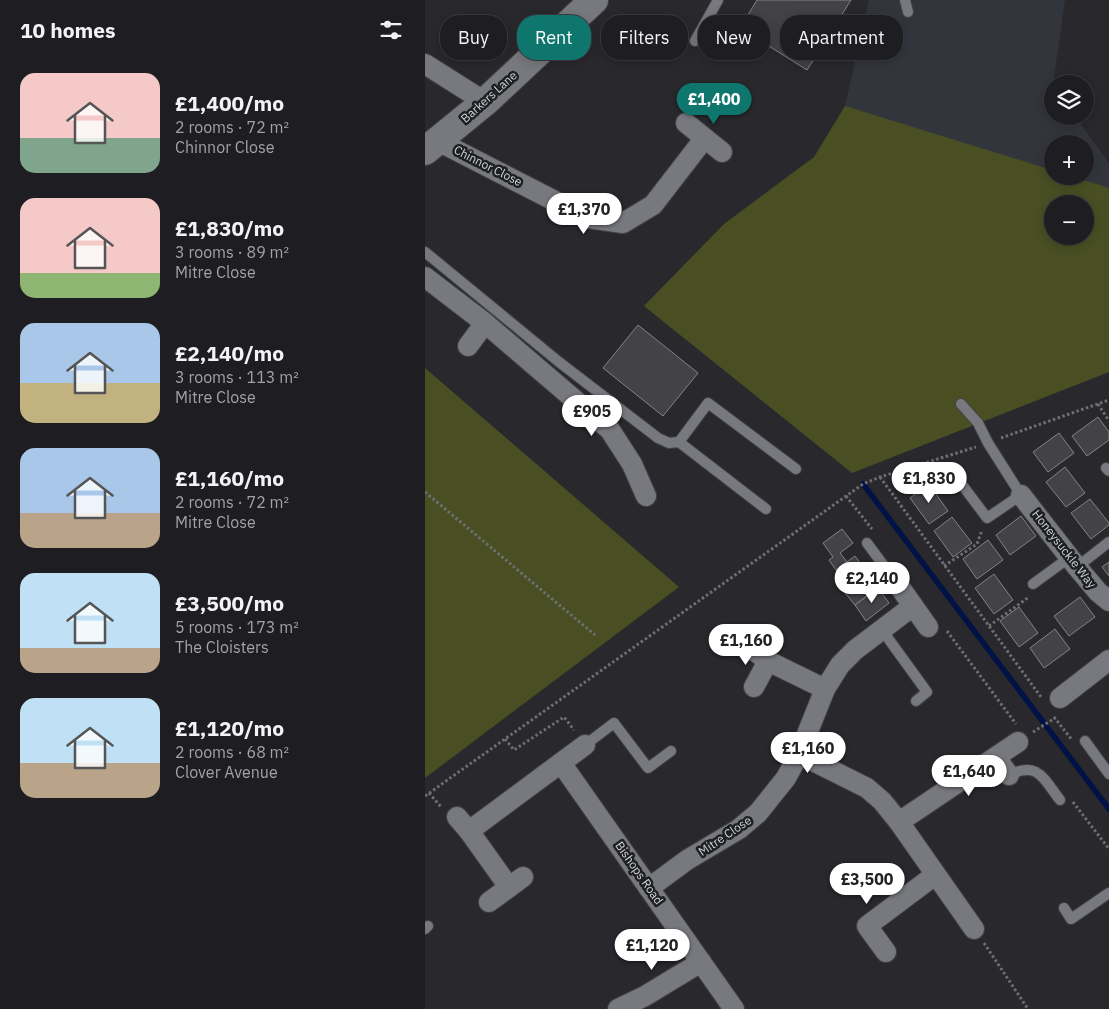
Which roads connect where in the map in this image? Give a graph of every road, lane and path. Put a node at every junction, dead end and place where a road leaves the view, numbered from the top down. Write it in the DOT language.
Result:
graph roads {
  1 [pos="594,0"];
  2 [pos="718,0"];
  3 [pos="905,0"];
  4 [pos="907,12"];
  5 [pos="695,41"];
  6 [pos="425,64"];
  7 [pos="485,102"];
  8 [pos="685,123"];
  9 [pos="704,139"];
  10 [pos="431,146"];
  11 [pos="722,152"];
  12 [pos="425,252"];
  13 [pos="425,277"];
  14 [pos="485,323"];
  15 [pos="469,346"];
  16 [pos="1109,400"];
  17 [pos="961,404"];
  18 [pos="1098,404"];
  19 [pos="1109,421"];
  20 [pos="679,442"];
  21 [pos="988,443"];
  22 [pos="796,469"];
  23 [pos="880,476"];
  24 [pos="960,482"];
  25 [pos="425,492"];
  26 [pos="1021,495"];
  27 [pos="646,496"];
  28 [pos="847,496"];
  29 [pos="766,509"];
  30 [pos="987,518"];
  31 [pos="876,536"];
  32 [pos="1109,542"];
  33 [pos="867,543"];
  34 [pos="1073,562"];
  35 [pos="944,566"];
  36 [pos="1033,584"];
  37 [pos="899,586"];
  38 [pos="1109,601"];
  39 [pos="913,606"];
  40 [pos="989,626"];
  41 [pos="937,628"];
  42 [pos="882,630"];
  43 [pos="595,635"];
  44 [pos="744,643"];
  45 [pos="1109,660"];
  46 [pos="768,661"];
  47 [pos="754,687"];
  48 [pos="825,689"];
  49 [pos="916,701"];
  50 [pos="1051,703"];
  51 [pos="1055,718"];
  52 [pos="1021,736"];
  53 [pos="505,739"];
  54 [pos="1081,744"];
  55 [pos="585,745"];
  56 [pos="671,751"];
  57 [pos="799,754"];
  58 [pos="996,758"];
  59 [pos="561,762"];
  60 [pos="1109,774"];
  61 [pos="1009,775"];
  62 [pos="427,794"];
  63 [pos="1065,798"];
  64 [pos="437,803"];
  65 [pos="899,822"];
  66 [pos="1109,849"];
  67 [pos="935,875"];
  68 [pos="649,888"];
  69 [pos="1109,893"];
  70 [pos="489,902"];
  71 [pos="1064,908"];
  72 [pos="975,929"];
  73 [pos="886,952"];
  74 [pos="701,962"];
  75 [pos="618,1009"];
  76 [pos="734,1009"];
  77 [pos="1028,1009"];
  1 -- 7 [label="street, Barkers Lane"];
  2 -- 5 [label="lane"];
  3 -- 4 [label="lane"];
  6 -- 7 [label="street"];
  7 -- 10 [label="street, Barkers Lane"];
  8 -- 9 [label="street"];
  9 -- 10 [label="street, Chinnor Close"];
  9 -- 11 [label="street"];
  12 -- 20 [label="lane"];
  13 -- 14 [label="street"];
  14 -- 15 [label="street"];
  14 -- 27 [label="street"];
  16 -- 18 [label="path"];
  17 -- 21 [label="lane"];
  18 -- 19 [label="path"];
  18 -- 21 [label="path"];
  20 -- 22 [label="lane"];
  20 -- 29 [label="lane"];
  21 -- 23 [label="path"];
  21 -- 26 [label="lane"];
  23 -- 28 [label="path"];
  23 -- 35 [label="path"];
  24 -- 30 [label="lane"];
  25 -- 43 [label="path"];
  26 -- 30 [label="lane"];
  26 -- 34 [label="street, Honeysuckle Way"];
  28 -- 31 [label="path"];
  28 -- 53 [label="path"];
  30 -- 35 [label="path"];
  32 -- 34 [label="lane"];
  33 -- 37 [label="lane"];
  34 -- 36 [label="lane"];
  34 -- 38 [label="street, Honeysuckle Way"];
  35 -- 40 [label="path"];
  36 -- 40 [label="path"];
  37 -- 39 [label="street"];
  39 -- 41 [label="street"];
  39 -- 42 [label="street, Mitre Close"];
  40 -- 50 [label="path"];
  41 -- 52 [label="path"];
  42 -- 48 [label="street, Mitre Close"];
  42 -- 49 [label="lane"];
  44 -- 46 [label="street"];
  45 -- 50 [label="street"];
  46 -- 47 [label="street"];
  46 -- 48 [label="street"];
  48 -- 57 [label="street, Mitre Close"];
  50 -- 51 [label="path"];
  51 -- 52 [label="path"];
  51 -- 54 [label="path"];
  52 -- 58 [label="street"];
  53 -- 55 [label="path"];
  53 -- 62 [label="path"];
  54 -- 60 [label="lane"];
  55 -- 56 [label="lane"];
  55 -- 59 [label="street"];
  57 -- 65 [label="street"];
  57 -- 68 [label="street, Mitre Close"];
  58 -- 61 [label="street"];
  58 -- 65 [label="street"];
  59 -- 68 [label="street, Bishops Road"];
  59 -- 70 [label="street"];
  61 -- 63 [label="lane"];
  62 -- 64 [label="path"];
  63 -- 66 [label="path"];
  65 -- 67 [label="street"];
  67 -- 72 [label="street"];
  67 -- 73 [label="street"];
  68 -- 74 [label="street, Bishops Road"];
  69 -- 71 [label="lane"];
  72 -- 77 [label="path"];
  74 -- 75 [label="street"];
  74 -- 76 [label="street, Bishops Road"];
}
